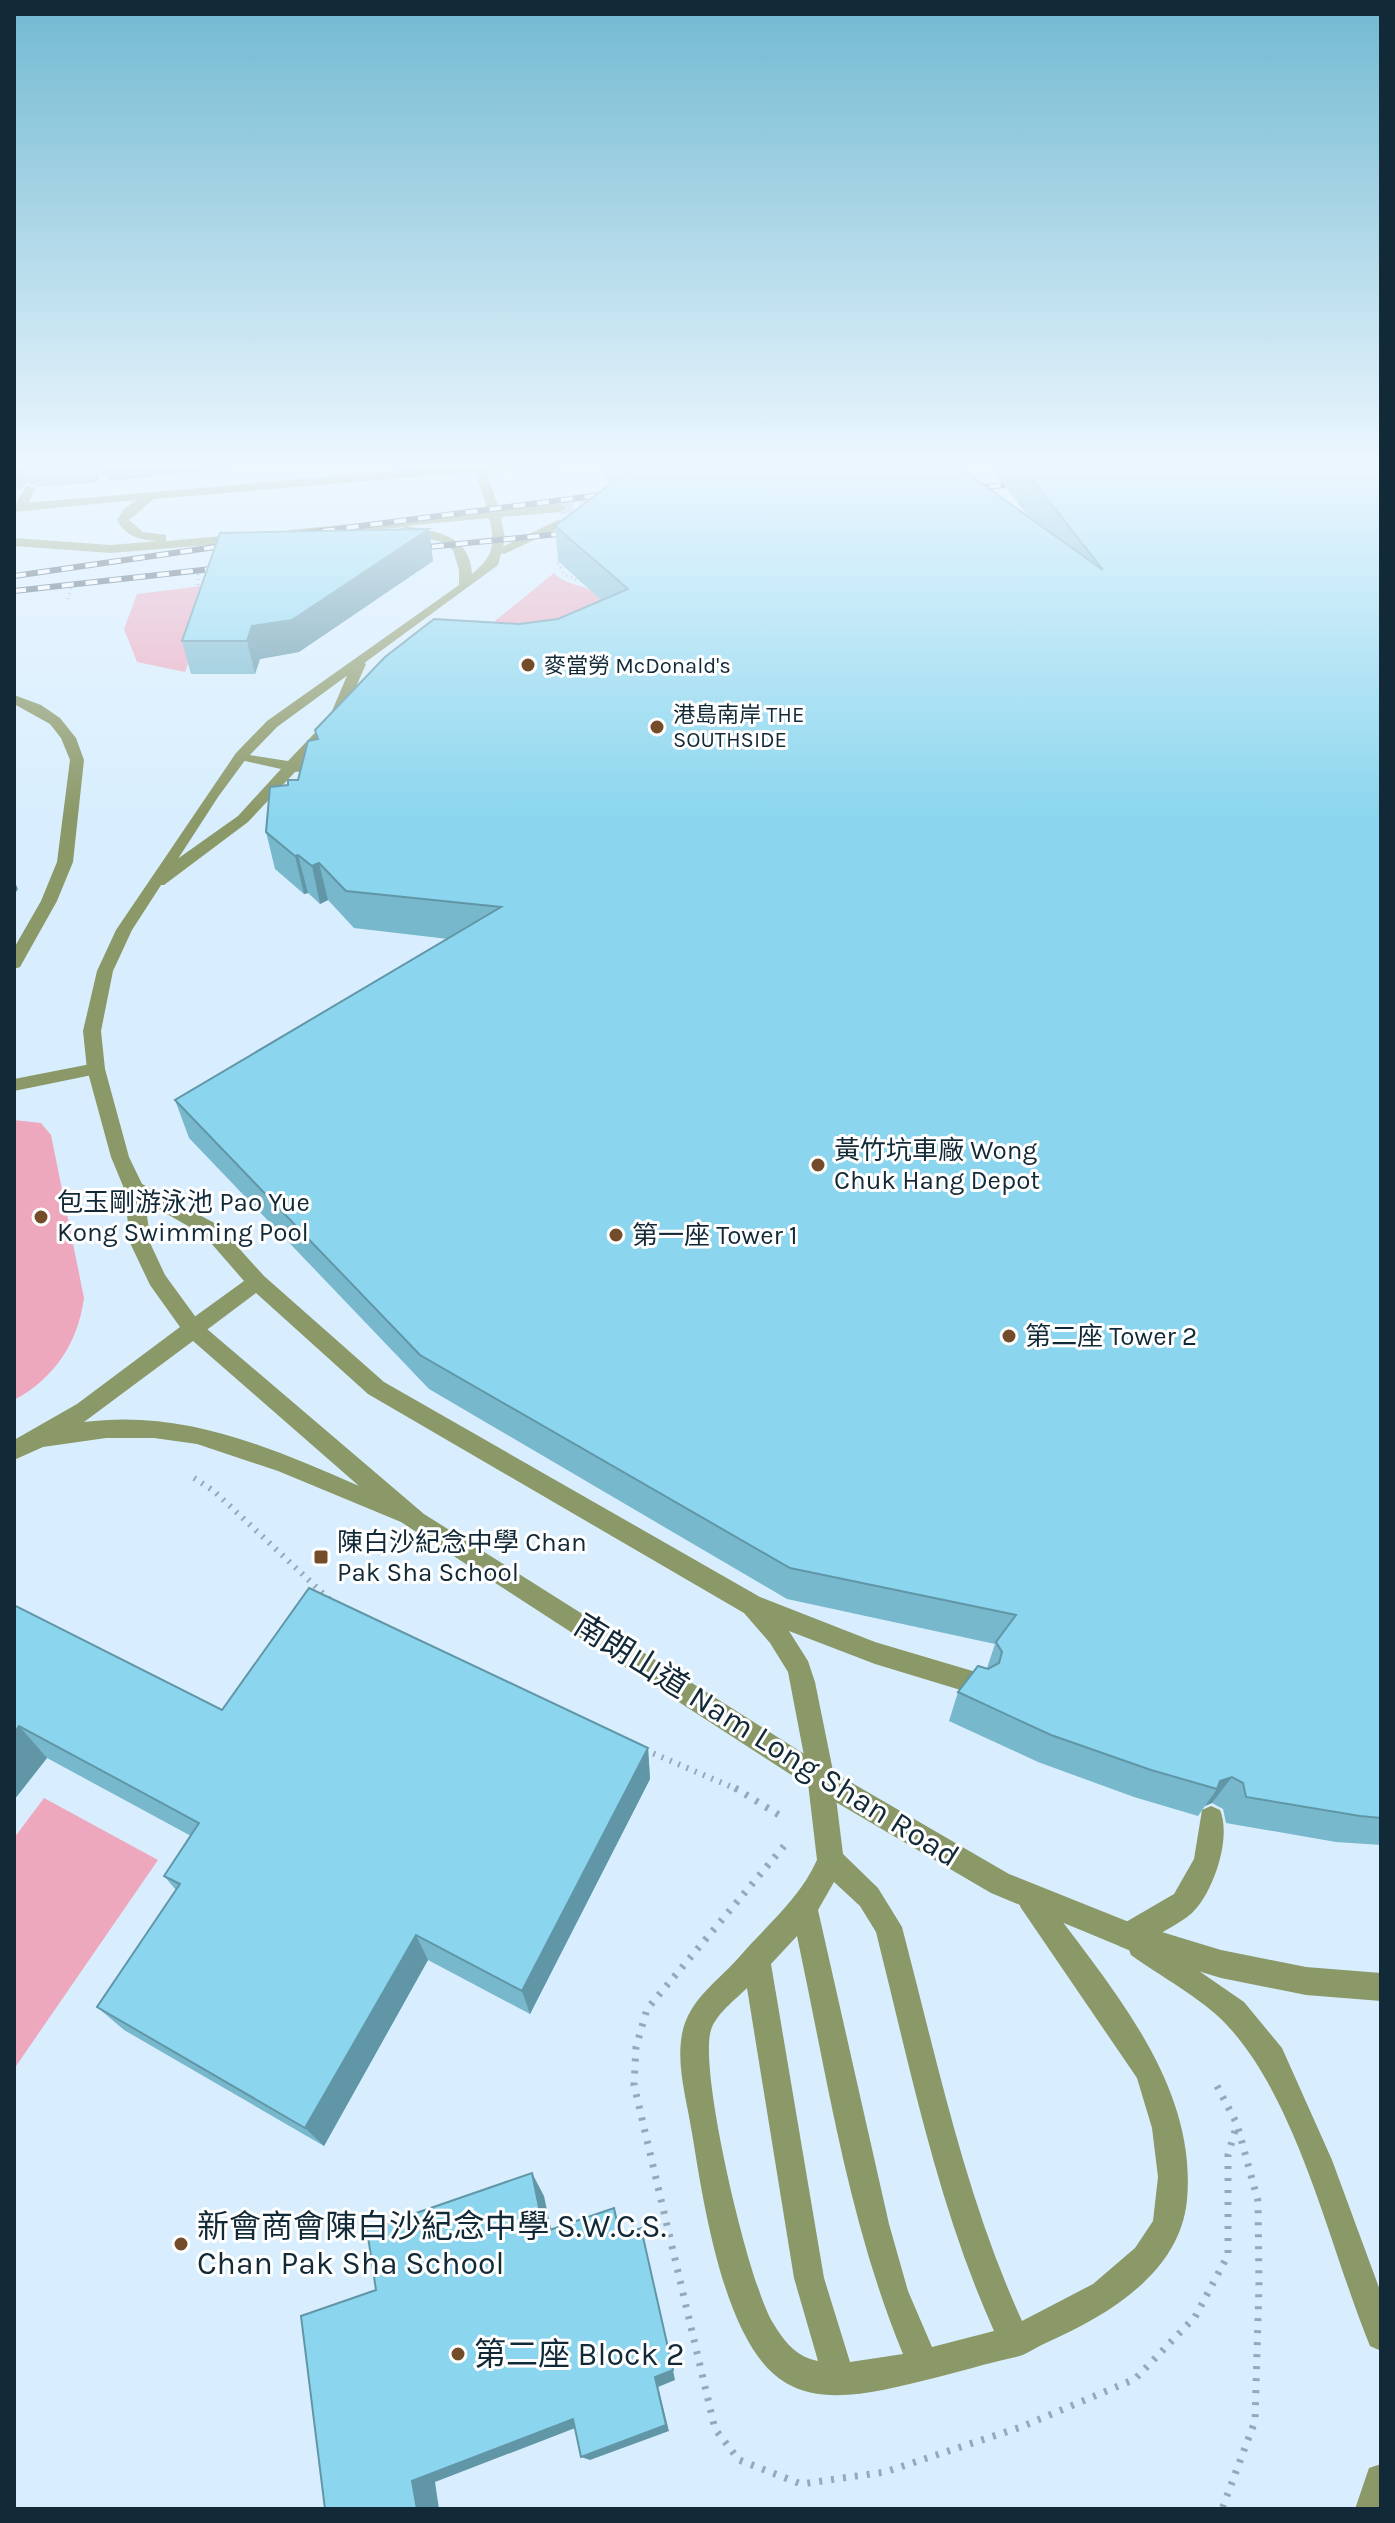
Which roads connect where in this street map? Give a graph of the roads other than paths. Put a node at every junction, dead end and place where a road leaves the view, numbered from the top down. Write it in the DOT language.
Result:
graph roads {
  1 [pos="465,582"];
  2 [pos="470,582"];
  3 [pos="465,586"];
  4 [pos="359,664"];
  5 [pos="14,699"];
  6 [pos="241,756"];
  7 [pos="290,766"];
  8 [pos="318,773"];
  9 [pos="158,881"];
  10 [pos="14,963"];
  11 [pos="96,1069"];
  12 [pos="14,1085"];
  13 [pos="133,1186"];
  14 [pos="257,1282"];
  15 [pos="193,1329"];
  16 [pos="43,1438"];
  17 [pos="14,1451"];
  18 [pos="416,1521"];
  19 [pos="752,1605"];
  20 [pos="977,1683"];
  21 [pos="819,1778"];
  22 [pos="1211,1819"];
  23 [pos="830,1860"];
  24 [pos="1030,1899"];
  25 [pos="804,1907"];
  26 [pos="1129,1936"];
  27 [pos="756,1957"];
  28 [pos="1381,1987"];
  29 [pos="1381,2335"];
  30 [pos="1015,2342"];
  31 [pos="923,2364"];
  32 [pos="840,2379"];
  33 [pos="1381,2480"];
  34 [pos="1372,2509"];
  1 -- 3 [label="street"];
  2 -- 3 [label="street, 南朗山道 Nam Long Shan Road"];
  3 -- 4 [label="street, 南朗山道 Nam Long Shan Road"];
  4 -- 6 [label="street, 南朗山道 Nam Long Shan Road"];
  4 -- 7 [label="street"];
  5 -- 10 [label="street"];
  6 -- 7 [label="street"];
  6 -- 9 [label="street, 南朗山道 Nam Long Shan Road"];
  7 -- 8 [label="street"];
  7 -- 9 [label="street"];
  9 -- 11 [label="street, 南朗山道 Nam Long Shan Road"];
  11 -- 12 [label="street"];
  11 -- 13 [label="street, 南朗山道 Nam Long Shan Road"];
  13 -- 14 [label="street"];
  13 -- 15 [label="street, 南朗山道 Nam Long Shan Road"];
  14 -- 15 [label="street"];
  14 -- 19 [label="street"];
  15 -- 16 [label="street"];
  15 -- 18 [label="street, 南朗山道 Nam Long Shan Road"];
  16 -- 17 [label="street"];
  16 -- 18 [label="street, 南朗山道 Nam Long Shan Road"];
  18 -- 21 [label="street, 南朗山道 Nam Long Shan Road"];
  19 -- 20 [label="street"];
  19 -- 21 [label="street"];
  21 -- 23 [label="street"];
  21 -- 24 [label="street, 南朗山道 Nam Long Shan Road"];
  22 -- 26 [label="street"];
  23 -- 25 [label="street"];
  23 -- 30 [label="street"];
  24 -- 26 [label="street, 南朗山道 Nam Long Shan Road"];
  24 -- 30 [label="street"];
  25 -- 27 [label="street"];
  25 -- 31 [label="street"];
  26 -- 28 [label="street, 南朗山道 Nam Long Shan Road"];
  26 -- 29 [label="street, 南朗山道 Nam Long Shan Road"];
  27 -- 32 [label="street"];
  27 -- 32 [label="street"];
  30 -- 31 [label="street"];
  31 -- 32 [label="street"];
  33 -- 34 [label="street"];
}
